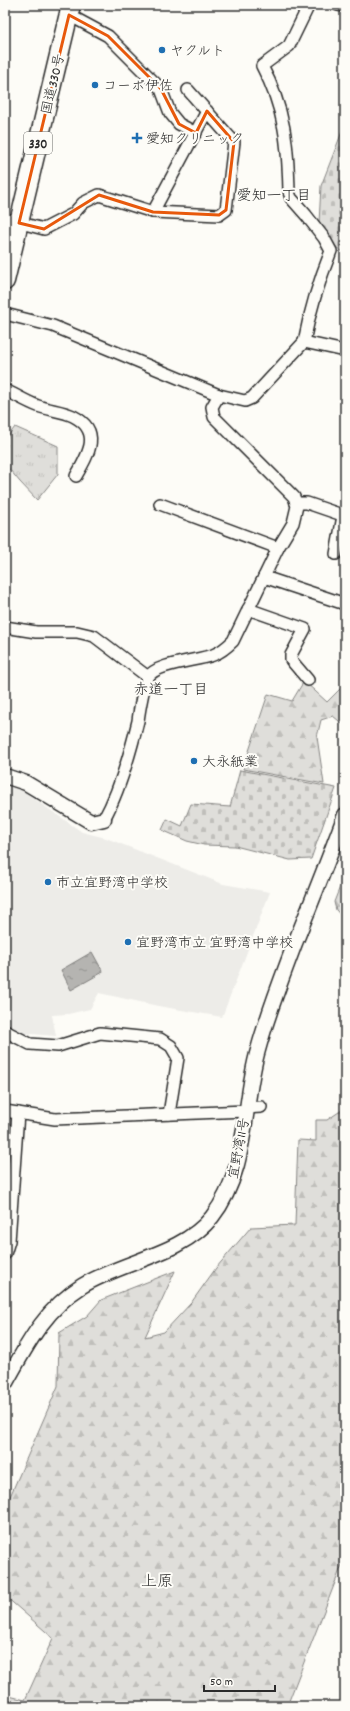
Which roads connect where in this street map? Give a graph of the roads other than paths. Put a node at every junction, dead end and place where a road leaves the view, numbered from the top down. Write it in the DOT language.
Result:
graph roads {
  1 [pos="309,5"];
  2 [pos="338,5"];
  3 [pos="345,6"];
  4 [pos="70,10"];
  5 [pos="188,90"];
  6 [pos="207,111"];
  7 [pos="196,133"];
  8 [pos="153,212"];
  9 [pos="12,221"];
  10 [pos="5,280"];
  11 [pos="5,314"];
  12 [pos="304,342"];
  13 [pos="345,351"];
  14 [pos="5,390"];
  15 [pos="219,395"];
  16 [pos="76,476"];
  17 [pos="296,503"];
  18 [pos="160,504"];
  19 [pos="344,516"];
  20 [pos="278,548"];
  21 [pos="336,554"];
  22 [pos="264,578"];
  23 [pos="345,604"];
  24 [pos="248,609"];
  25 [pos="5,627"];
  26 [pos="148,677"];
  27 [pos="308,680"];
  28 [pos="5,776"];
  29 [pos="345,815"];
  30 [pos="104,819"];
  31 [pos="5,1031"];
  32 [pos="261,1107"];
  33 [pos="246,1110"];
  34 [pos="5,1111"];
  35 [pos="18,1113"];
  36 [pos="169,1114"];
  37 [pos="5,1254"];
  38 [pos="5,1384"];
  1 -- 12 [label="street"];
  2 -- 3 [label="street"];
  4 -- 7 [label="street"];
  4 -- 9 [label="highway, 国道330号 / 330"];
  5 -- 6 [label="street"];
  6 -- 7 [label="street"];
  6 -- 8 [label="street"];
  7 -- 8 [label="street"];
  8 -- 9 [label="street"];
  9 -- 10 [label="highway, 国道330号 / 330"];
  11 -- 15 [label="street"];
  12 -- 13 [label="street"];
  12 -- 15 [label="street"];
  14 -- 16 [label="street"];
  15 -- 17 [label="street"];
  17 -- 19 [label="street"];
  17 -- 20 [label="street"];
  18 -- 20 [label="street"];
  19 -- 21 [label="street"];
  20 -- 22 [label="street"];
  22 -- 23 [label="street"];
  22 -- 24 [label="street"];
  24 -- 26 [label="street"];
  24 -- 27 [label="street"];
  25 -- 26 [label="street"];
  26 -- 30 [label="street"];
  28 -- 30 [label="street"];
  29 -- 33 [label="street, 宜野湾11号"];
  31 -- 36 [label="street"];
  32 -- 33 [label="street"];
  33 -- 36 [label="street"];
  33 -- 38 [label="street, 宜野湾11号"];
  34 -- 35 [label="street"];
  35 -- 36 [label="street"];
  35 -- 37 [label="street"];
}
